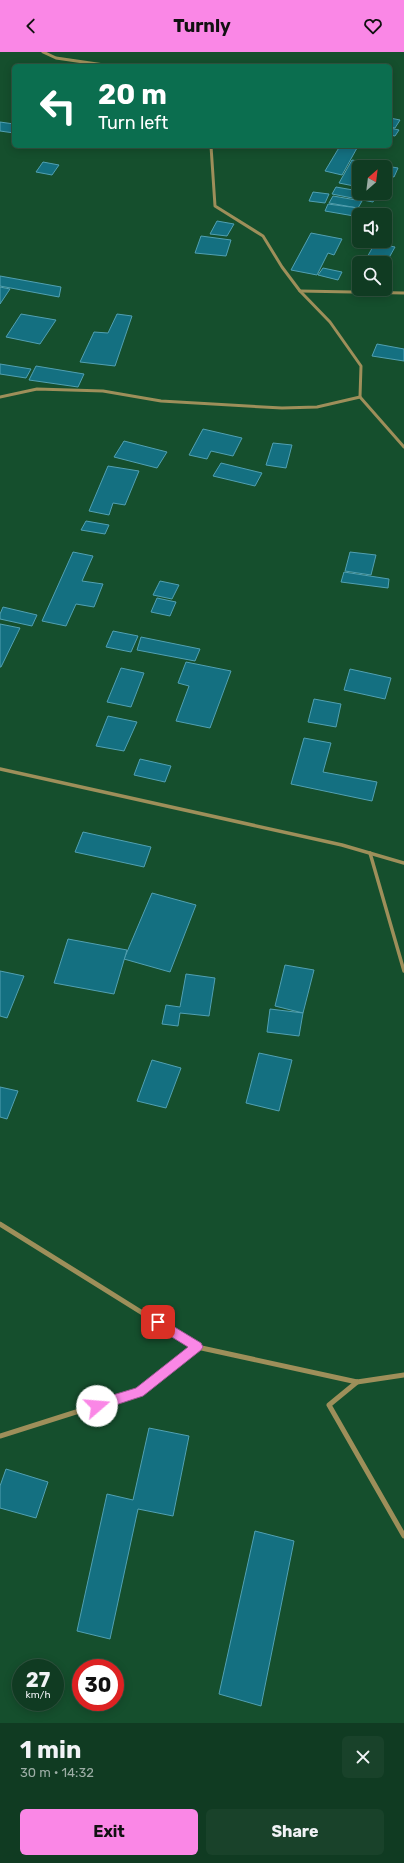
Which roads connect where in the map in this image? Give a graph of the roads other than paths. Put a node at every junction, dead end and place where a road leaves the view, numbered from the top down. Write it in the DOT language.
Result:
graph roads {
  1 [pos="43,52"];
  2 [pos="97,64"];
  3 [pos="211,148"];
  4 [pos="300,291"];
  5 [pos="404,293"];
  6 [pos="0,397"];
  7 [pos="360,397"];
  8 [pos="404,447"];
  9 [pos="0,769"];
  10 [pos="370,853"];
  11 [pos="404,863"];
  12 [pos="404,971"];
  13 [pos="0,1224"];
  14 [pos="197,1347"];
  15 [pos="404,1375"];
  16 [pos="357,1382"];
  17 [pos="0,1436"];
  18 [pos="404,1536"];
  1 -- 2 [label="street"];
  3 -- 4 [label="street"];
  4 -- 5 [label="street"];
  4 -- 7 [label="street"];
  6 -- 7 [label="street"];
  7 -- 8 [label="street"];
  9 -- 10 [label="street"];
  10 -- 11 [label="street"];
  10 -- 12 [label="street"];
  13 -- 14 [label="street"];
  14 -- 16 [label="street"];
  14 -- 17 [label="street"];
  15 -- 16 [label="street"];
  16 -- 18 [label="street"];
}
